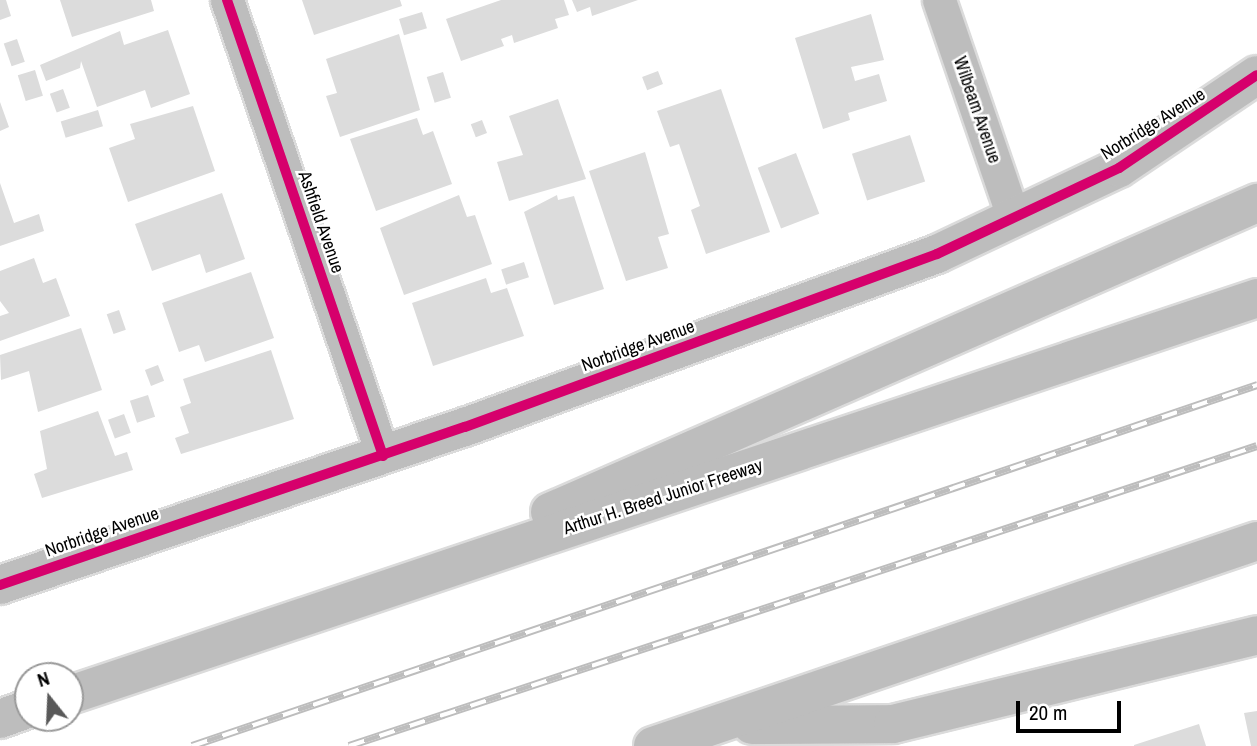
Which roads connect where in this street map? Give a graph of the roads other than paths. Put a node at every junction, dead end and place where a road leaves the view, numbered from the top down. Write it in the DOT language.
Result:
graph roads {
  1 [pos="227,0"];
  2 [pos="939,0"];
  3 [pos="1257,75"];
  4 [pos="1257,203"];
  5 [pos="1014,219"];
  6 [pos="1257,298"];
  7 [pos="383,456"];
  8 [pos="1257,541"];
  9 [pos="1,581"];
  10 [pos="341,604"];
  11 [pos="1257,635"];
  12 [pos="84,690"];
  13 [pos="718,725"];
  14 [pos="653,746"];
  1 -- 7 [label="street, Ashfield Avenue"];
  2 -- 5 [label="street, Wilbeam Avenue"];
  3 -- 5 [label="main road, Norbridge Avenue"];
  4 -- 10 [label="main road"];
  5 -- 7 [label="main road, Norbridge Avenue"];
  6 -- 10 [label="main road, Arthur H. Breed Junior Freeway"];
  7 -- 9 [label="main road, Norbridge Avenue"];
  8 -- 13 [label="main road"];
  10 -- 12 [label="main road, Arthur H. Breed Junior Freeway"];
  11 -- 13 [label="main road"];
  13 -- 14 [label="main road"];
}
